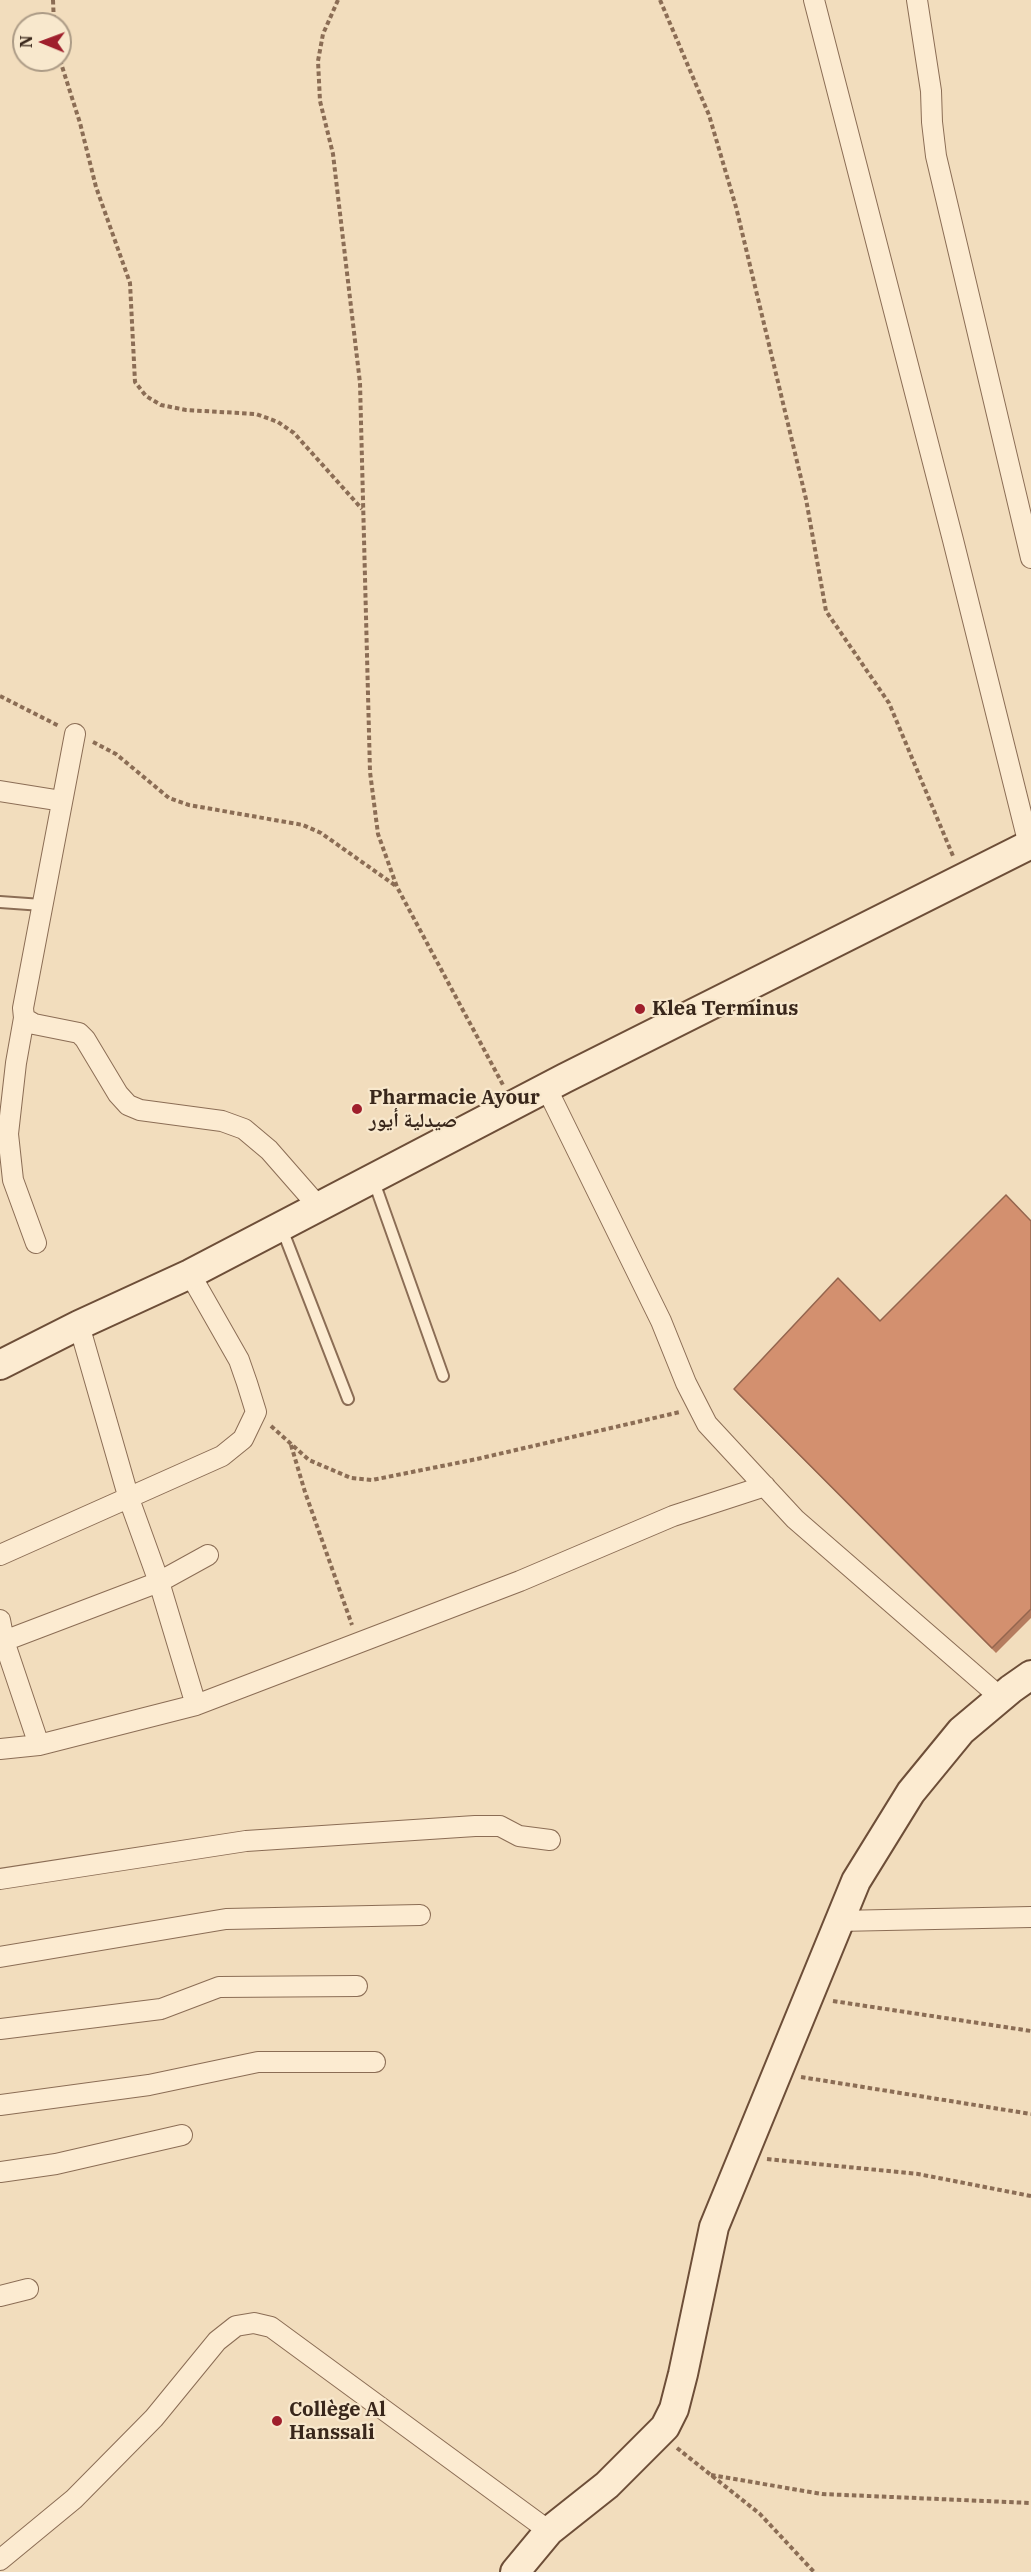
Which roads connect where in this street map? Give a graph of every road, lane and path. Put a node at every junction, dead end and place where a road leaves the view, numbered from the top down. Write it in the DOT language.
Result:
graph roads {
  1 [pos="338,0"];
  2 [pos="660,0"];
  3 [pos="814,0"];
  4 [pos="917,0"];
  5 [pos="64,72"];
  6 [pos="363,510"];
  7 [pos="1031,558"];
  8 [pos="0,696"];
  9 [pos="75,734"];
  10 [pos="0,791"];
  11 [pos="62,801"];
  12 [pos="1030,845"];
  13 [pos="963,879"];
  14 [pos="397,887"];
  15 [pos="0,902"];
  16 [pos="42,905"];
  17 [pos="24,1018"];
  18 [pos="546,1087"];
  19 [pos="514,1104"];
  20 [pos="372,1178"];
  21 [pos="7,1180"];
  22 [pos="318,1206"];
  23 [pos="281,1226"];
  24 [pos="36,1244"];
  25 [pos="190,1274"];
  26 [pos="79,1325"];
  27 [pos="0,1365"];
  28 [pos="443,1376"];
  29 [pos="348,1399"];
  30 [pos="698,1408"];
  31 [pos="256,1412"];
  32 [pos="291,1445"];
  33 [pos="765,1486"];
  34 [pos="129,1498"];
  35 [pos="0,1555"];
  36 [pos="208,1555"];
  37 [pos="159,1582"];
  38 [pos="0,1620"];
  39 [pos="4,1641"];
  40 [pos="359,1642"];
  41 [pos="1031,1675"];
  42 [pos="1000,1697"];
  43 [pos="196,1705"];
  44 [pos="39,1745"];
  45 [pos="0,1749"];
  46 [pos="550,1840"];
  47 [pos="0,1879"];
  48 [pos="420,1915"];
  49 [pos="1031,1917"];
  50 [pos="838,1921"];
  51 [pos="0,1957"];
  52 [pos="357,1986"];
  53 [pos="807,1998"];
  54 [pos="0,2029"];
  55 [pos="1031,2031"];
  56 [pos="375,2062"];
  57 [pos="777,2073"];
  58 [pos="0,2105"];
  59 [pos="1031,2114"];
  60 [pos="182,2135"];
  61 [pos="742,2157"];
  62 [pos="0,2172"];
  63 [pos="1031,2196"];
  64 [pos="28,2289"];
  65 [pos="0,2296"];
  66 [pos="659,2434"];
  67 [pos="711,2475"];
  68 [pos="1031,2503"];
  69 [pos="549,2531"];
  70 [pos="0,2560"];
  71 [pos="515,2572"];
  72 [pos="814,2572"];
  1 -- 6 [label="path"];
  2 -- 13 [label="path"];
  3 -- 12 [label="street"];
  4 -- 7 [label="street"];
  5 -- 6 [label="path"];
  6 -- 14 [label="path"];
  8 -- 9 [label="path"];
  9 -- 11 [label="street"];
  9 -- 14 [label="path"];
  10 -- 11 [label="street"];
  11 -- 16 [label="street"];
  12 -- 13 [label="main road"];
  13 -- 18 [label="main road"];
  14 -- 19 [label="path"];
  15 -- 16 [label="lane"];
  16 -- 17 [label="street"];
  17 -- 21 [label="street"];
  17 -- 22 [label="street"];
  18 -- 19 [label="main road"];
  18 -- 30 [label="street"];
  19 -- 20 [label="main road"];
  20 -- 22 [label="main road"];
  20 -- 28 [label="lane"];
  21 -- 24 [label="street"];
  22 -- 23 [label="main road"];
  23 -- 25 [label="main road"];
  23 -- 29 [label="lane"];
  25 -- 26 [label="main road"];
  25 -- 31 [label="street"];
  26 -- 27 [label="main road"];
  26 -- 34 [label="street"];
  30 -- 32 [label="path"];
  30 -- 33 [label="street"];
  31 -- 32 [label="path"];
  31 -- 34 [label="street"];
  32 -- 40 [label="path"];
  33 -- 40 [label="street"];
  33 -- 42 [label="street"];
  34 -- 35 [label="street"];
  34 -- 37 [label="street"];
  36 -- 37 [label="street"];
  37 -- 39 [label="street"];
  37 -- 43 [label="street"];
  38 -- 39 [label="street"];
  39 -- 44 [label="street"];
  40 -- 43 [label="street"];
  41 -- 42 [label="main road"];
  42 -- 50 [label="main road"];
  43 -- 44 [label="street"];
  44 -- 45 [label="street"];
  46 -- 47 [label="street"];
  48 -- 51 [label="street"];
  49 -- 50 [label="street"];
  50 -- 53 [label="main road"];
  52 -- 54 [label="street"];
  53 -- 55 [label="path"];
  53 -- 57 [label="main road"];
  56 -- 58 [label="street"];
  57 -- 59 [label="path"];
  57 -- 61 [label="main road"];
  60 -- 62 [label="street"];
  61 -- 63 [label="path"];
  61 -- 66 [label="main road"];
  64 -- 65 [label="street"];
  66 -- 67 [label="path"];
  66 -- 69 [label="main road"];
  67 -- 68 [label="path"];
  67 -- 72 [label="path"];
  69 -- 70 [label="street"];
  69 -- 71 [label="main road"];
}
